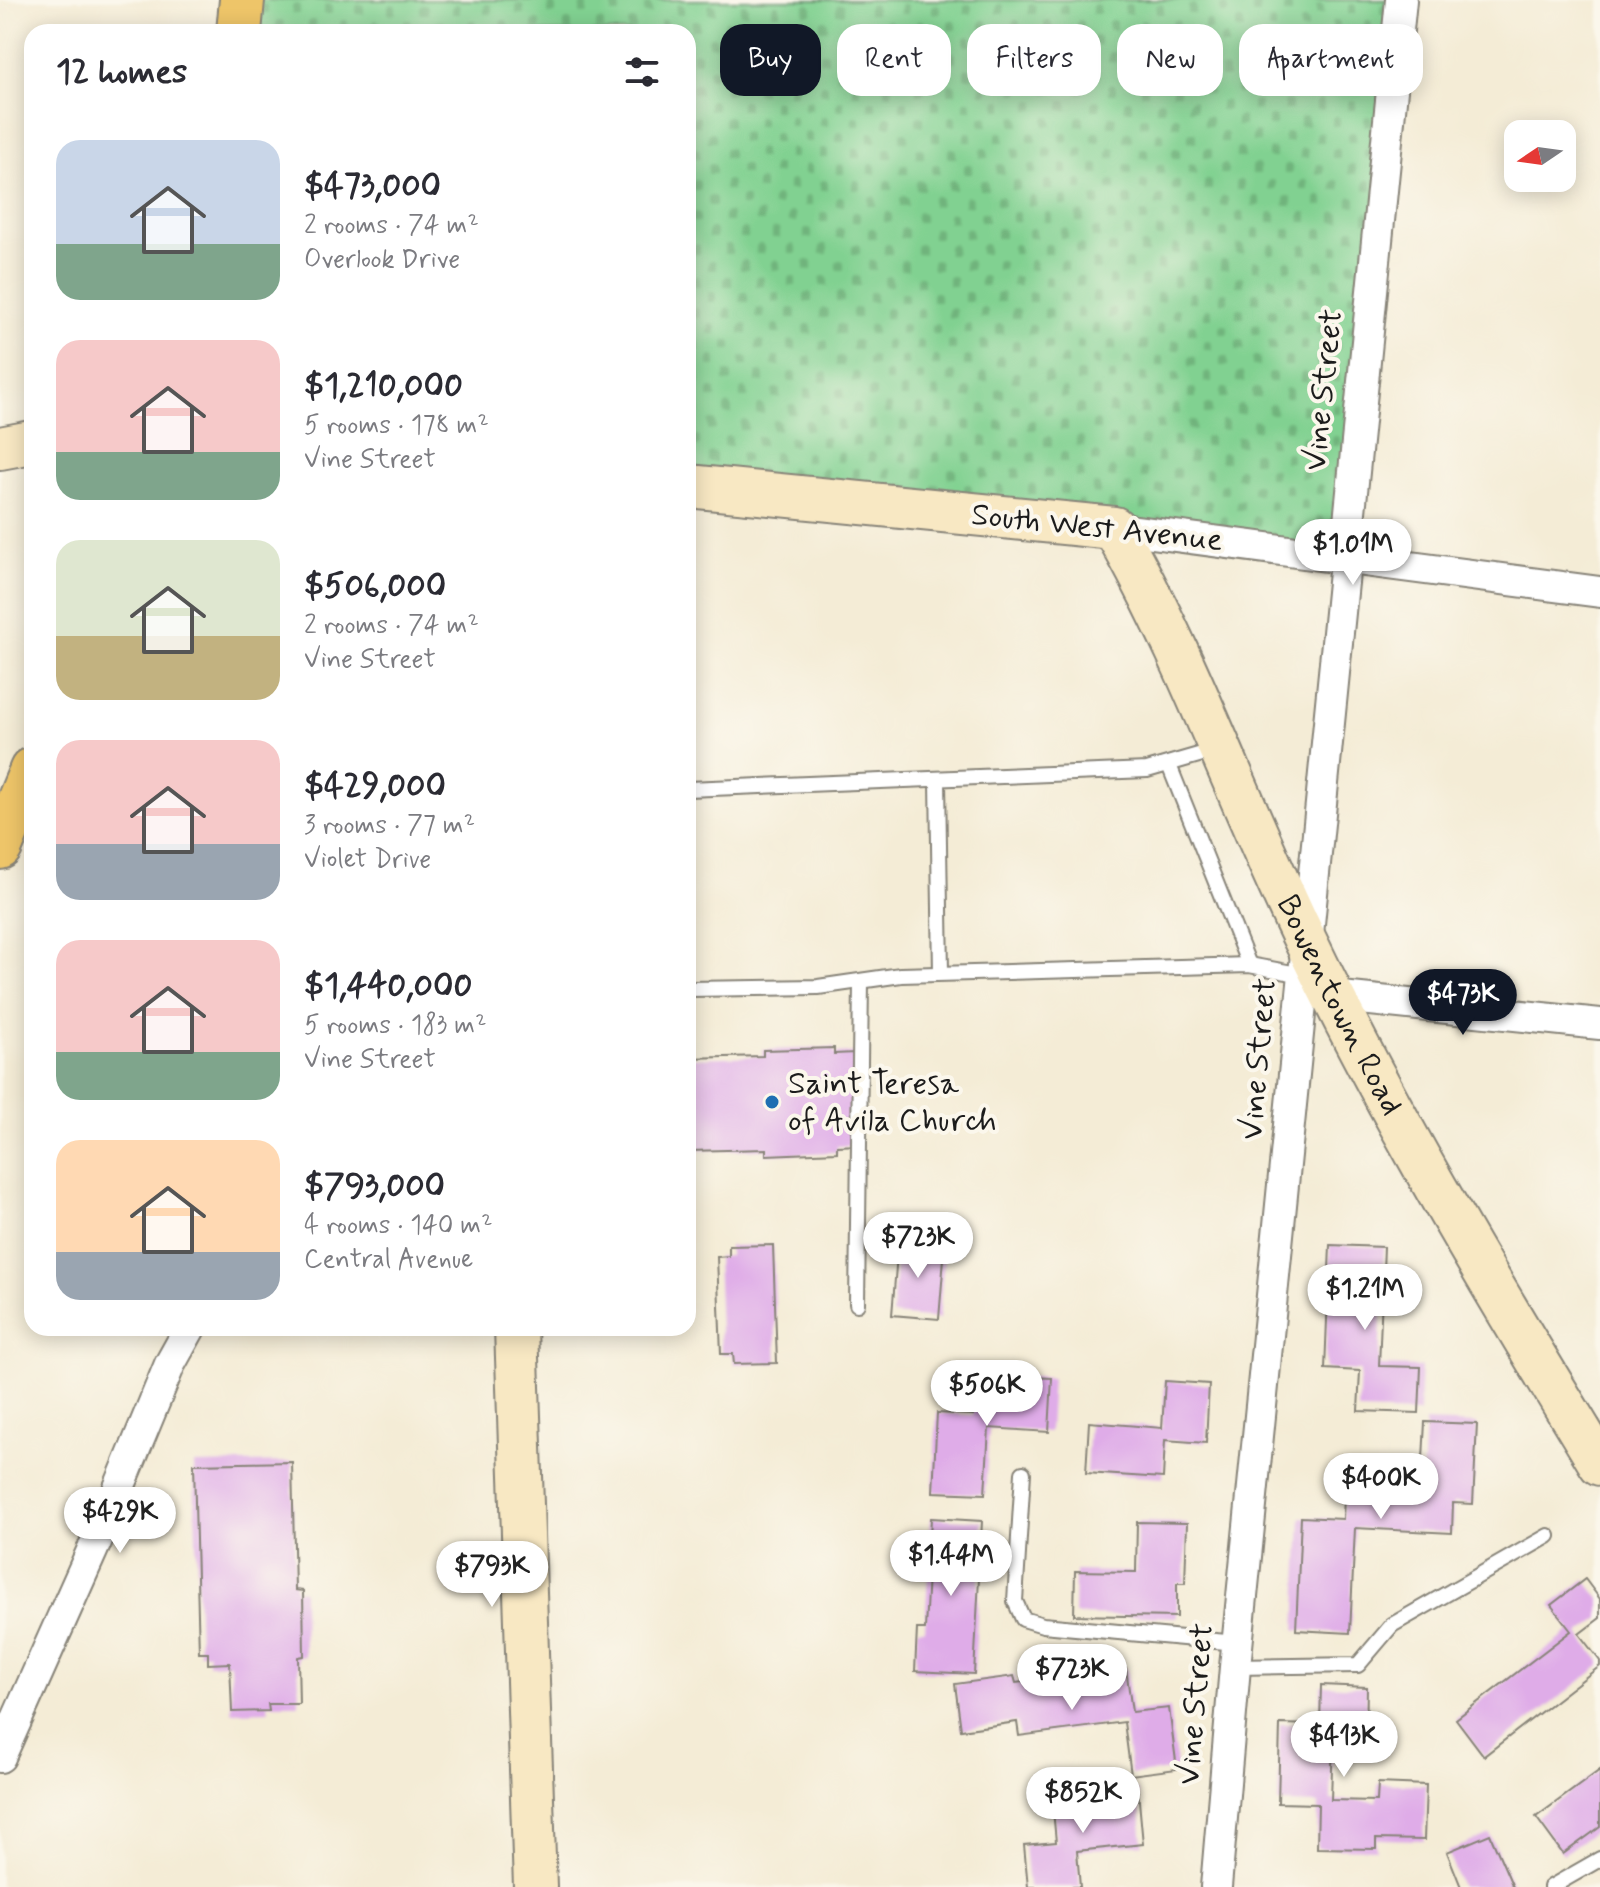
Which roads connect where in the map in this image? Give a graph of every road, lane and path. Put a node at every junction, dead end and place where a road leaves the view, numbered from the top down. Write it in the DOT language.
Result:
graph roads {
  1 [pos="242,0"];
  2 [pos="1401,0"];
  3 [pos="240,24"];
  4 [pos="24,444"];
  5 [pos="0,448"];
  6 [pos="696,487"];
  7 [pos="1114,528"];
  8 [pos="1344,558"];
  9 [pos="1600,592"];
  10 [pos="1218,749"];
  11 [pos="1169,765"];
  12 [pos="938,781"];
  13 [pos="24,789"];
  14 [pos="696,789"];
  15 [pos="0,847"];
  16 [pos="1249,965"];
  17 [pos="1314,972"];
  18 [pos="941,973"];
  19 [pos="861,982"];
  20 [pos="696,989"];
  21 [pos="1600,1024"];
  22 [pos="857,1304"];
  23 [pos="186,1336"];
  24 [pos="516,1336"];
  25 [pos="1600,1464"];
  26 [pos="1023,1473"];
  27 [pos="1548,1536"];
  28 [pos="1236,1655"];
  29 [pos="0,1757"];
  30 [pos="1600,1859"];
  31 [pos="535,1887"];
  32 [pos="1216,1887"];
  33 [pos="1551,1887"];
  1 -- 3 [label="highway"];
  2 -- 8 [label="street, Vine Street"];
  4 -- 5 [label="main road"];
  6 -- 7 [label="main road, South West Avenue"];
  7 -- 8 [label="street, South West Avenue"];
  7 -- 10 [label="main road, Bowentown Road"];
  8 -- 9 [label="street, South West Avenue"];
  8 -- 17 [label="street, Vine Street"];
  10 -- 11 [label="lane"];
  10 -- 17 [label="main road, Bowentown Road"];
  11 -- 12 [label="lane"];
  11 -- 16 [label="lane"];
  12 -- 14 [label="lane"];
  12 -- 18 [label="lane"];
  13 -- 15 [label="highway"];
  16 -- 17 [label="lane"];
  16 -- 18 [label="lane"];
  17 -- 21 [label="street"];
  17 -- 25 [label="main road, Bowentown Road"];
  17 -- 28 [label="street, Vine Street"];
  18 -- 19 [label="lane"];
  19 -- 20 [label="lane"];
  19 -- 22 [label="lane"];
  23 -- 29 [label="street"];
  24 -- 31 [label="main road"];
  26 -- 28 [label="lane"];
  27 -- 28 [label="lane"];
  28 -- 32 [label="street, Vine Street"];
  30 -- 33 [label="lane"];
}
